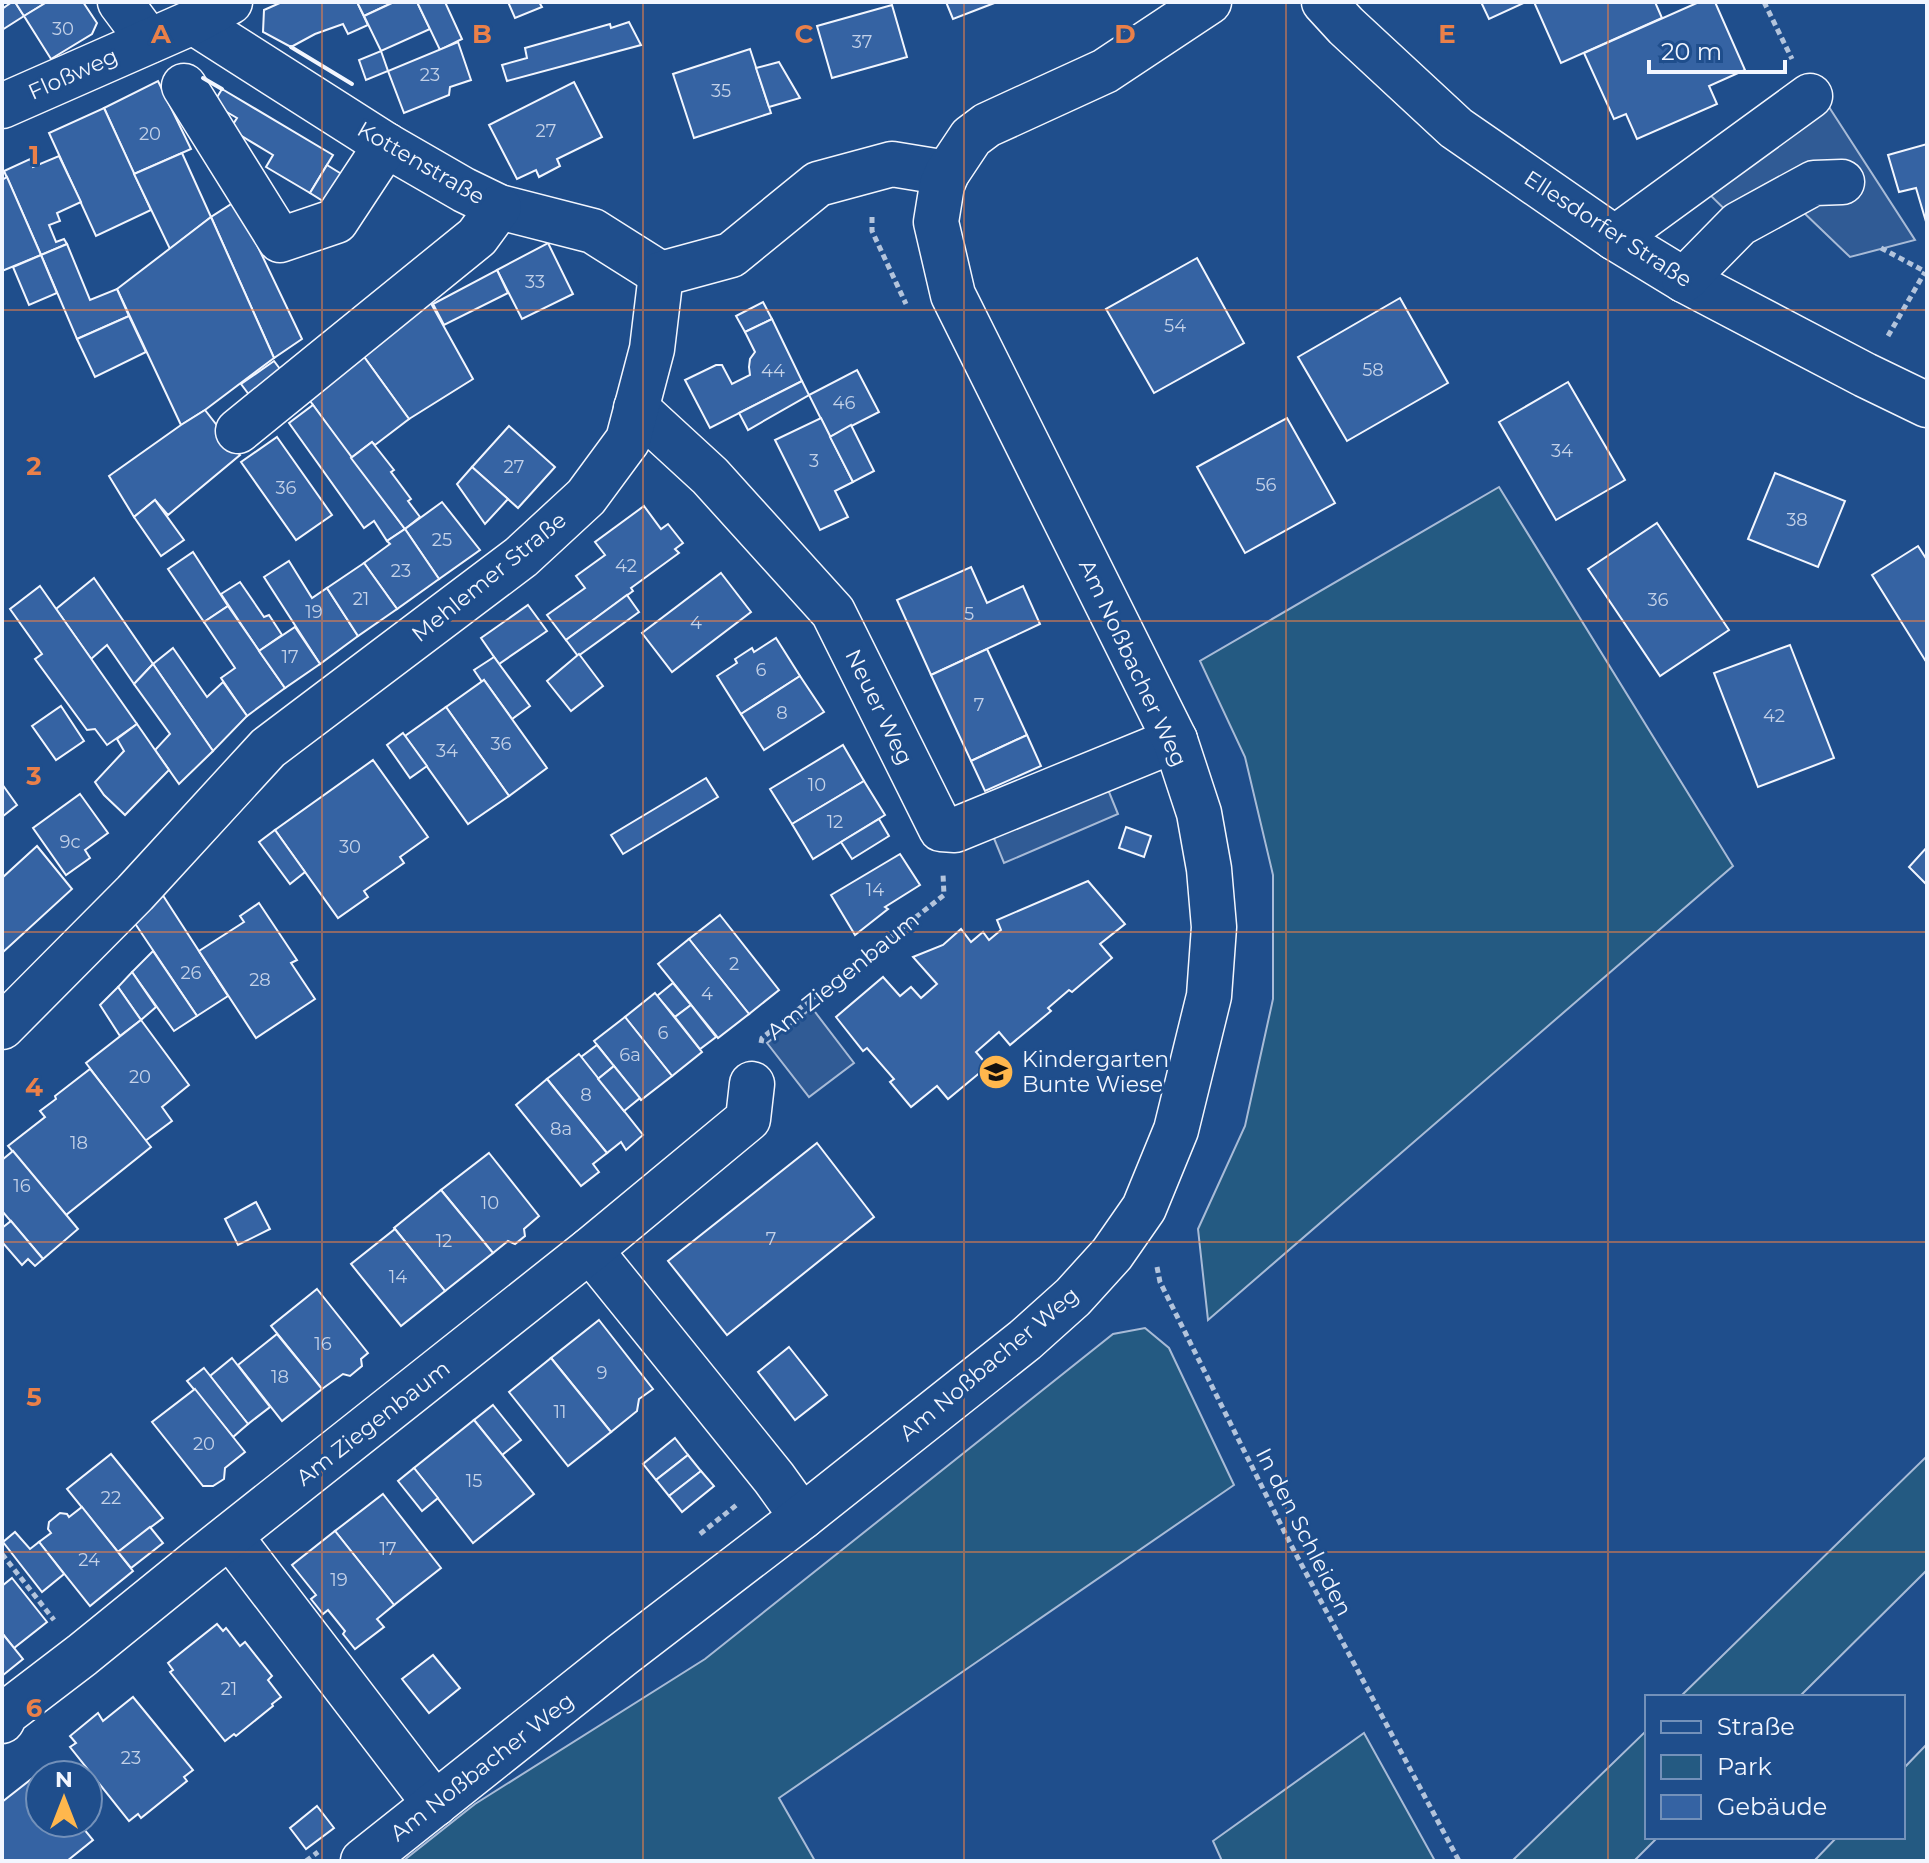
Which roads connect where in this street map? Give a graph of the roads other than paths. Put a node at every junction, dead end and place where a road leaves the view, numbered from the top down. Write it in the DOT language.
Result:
graph roads {
  1 [pos="120,2"];
  2 [pos="1209,2"];
  3 [pos="1324,2"];
  4 [pos="212,12"];
  5 [pos="149,41"];
  6 [pos="184,86"];
  7 [pos="1810,96"];
  8 [pos="2,106"];
  9 [pos="386,145"];
  10 [pos="947,173"];
  11 [pos="1842,182"];
  12 [pos="488,222"];
  13 [pos="1615,238"];
  14 [pos="661,274"];
  15 [pos="1684,280"];
  16 [pos="1927,405"];
  17 [pos="636,408"];
  18 [pos="238,431"];
  19 [pos="1175,740"];
  20 [pos="2,1027"];
  21 [pos="752,1084"];
  22 [pos="590,1250"];
  23 [pos="802,1517"];
  24 [pos="230,1536"];
  25 [pos="2,1721"];
  26 [pos="435,1804"];
  27 [pos="363,1861"];
  1 -- 5 [label="street"];
  2 -- 10 [label="street"];
  3 -- 13 [label="street, Ellesdorfer Straße"];
  4 -- 5 [label="street, Floßweg"];
  4 -- 9 [label="street, Kottenstraße"];
  5 -- 8 [label="street, Floßweg"];
  6 -- 9 [label="street"];
  7 -- 13 [label="street"];
  9 -- 12 [label="street, Kottenstraße"];
  10 -- 14 [label="street"];
  10 -- 19 [label="street, Am Noßbacher Weg"];
  11 -- 15 [label="street"];
  12 -- 14 [label="street, Kottenstraße"];
  12 -- 18 [label="street, Kottenstraße"];
  13 -- 15 [label="street, Ellesdorfer Straße"];
  14 -- 17 [label="street, Mehlemer Straße"];
  15 -- 16 [label="street, Ellesdorfer Straße"];
  17 -- 19 [label="street, Neuer Weg"];
  17 -- 20 [label="street, Mehlemer Straße"];
  19 -- 23 [label="street, Am Noßbacher Weg"];
  21 -- 22 [label="street, Am Ziegenbaum"];
  22 -- 23 [label="street"];
  22 -- 24 [label="street, Am Ziegenbaum"];
  23 -- 26 [label="street, Am Noßbacher Weg"];
  24 -- 25 [label="street, Am Ziegenbaum"];
  24 -- 26 [label="street"];
  26 -- 27 [label="street, Am Noßbacher Weg"];
}
